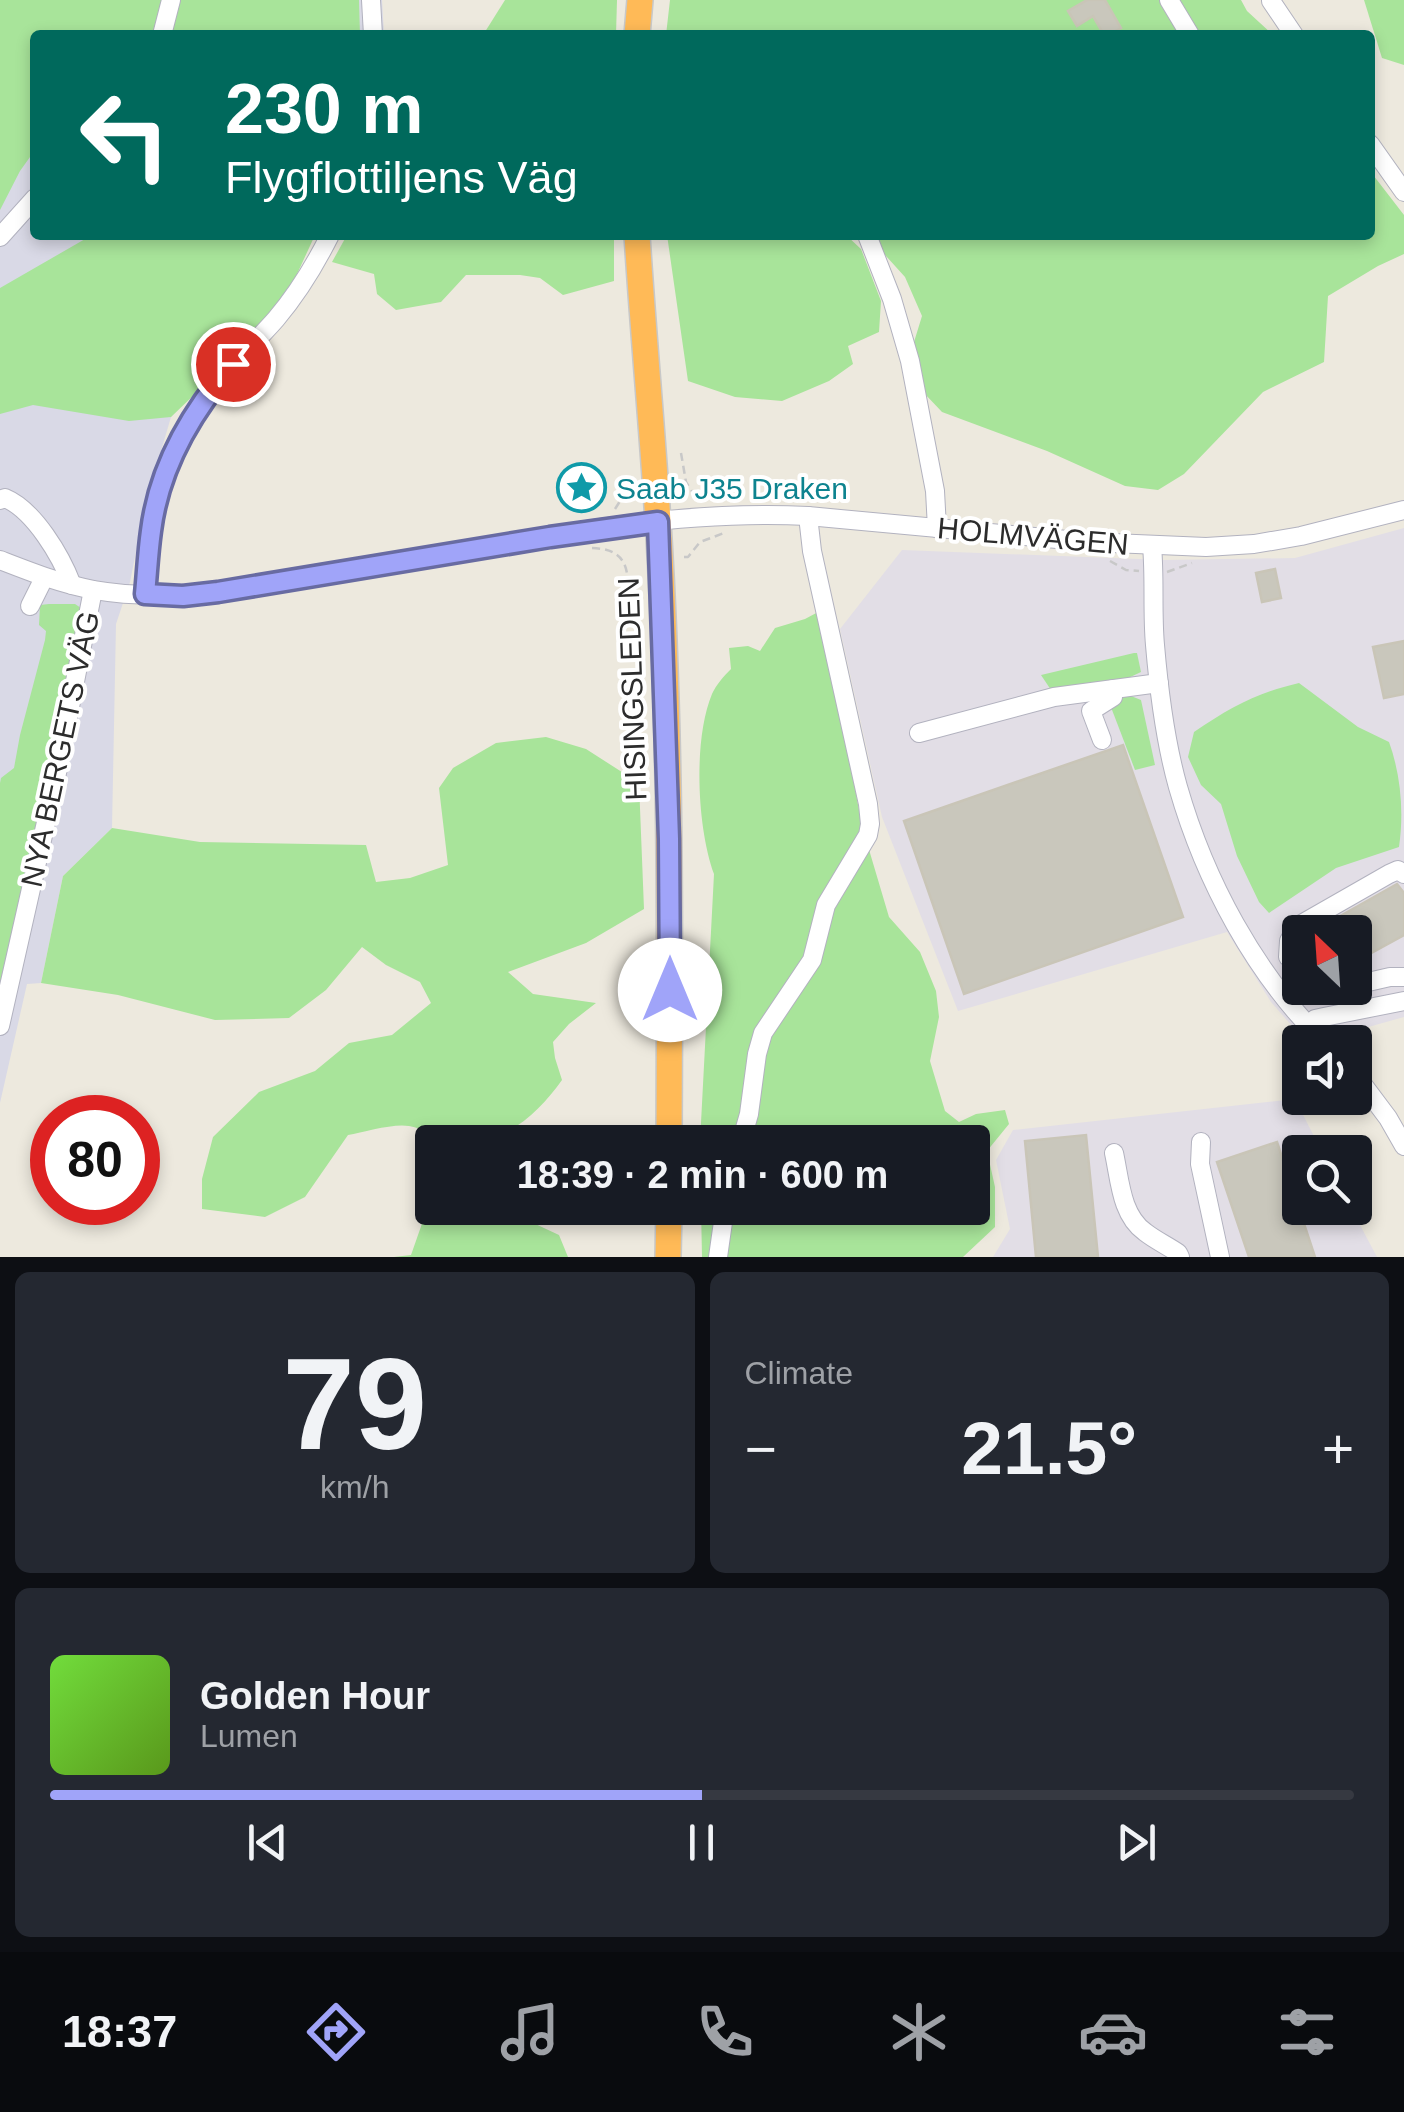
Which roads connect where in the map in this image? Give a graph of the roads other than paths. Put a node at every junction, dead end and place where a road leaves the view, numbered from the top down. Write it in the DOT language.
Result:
graph roads {
  1 [pos="171,0"];
  2 [pos="371,0"];
  3 [pos="640,0"];
  4 [pos="1169,0"];
  5 [pos="1271,1"];
  6 [pos="1289,27"];
  7 [pos="163,30"];
  8 [pos="372,30"];
  9 [pos="638,30"];
  10 [pos="1187,30"];
  11 [pos="1375,151"];
  12 [pos="1404,192"];
  13 [pos="30,204"];
  14 [pos="0,238"];
  15 [pos="327,240"];
  16 [pos="637,240"];
  17 [pos="869,240"];
  18 [pos="0,500"];
  19 [pos="1404,510"];
  20 [pos="808,516"];
  21 [pos="658,522"];
  22 [pos="937,528"];
  23 [pos="1152,546"];
  24 [pos="0,560"];
  25 [pos="44,578"];
  26 [pos="72,585"];
  27 [pos="93,590"];
  28 [pos="145,594"];
  29 [pos="30,606"];
  30 [pos="1159,683"];
  31 [pos="1113,689"];
  32 [pos="920,734"];
  33 [pos="1102,740"];
  34 [pos="1404,874"];
  35 [pos="1317,915"];
  36 [pos="1282,965"];
  37 [pos="1264,970"];
  38 [pos="1403,976"];
  39 [pos="1372,981"];
  40 [pos="1404,1001"];
  41 [pos="1308,1025"];
  42 [pos="0,1026"];
  43 [pos="1372,1097"];
  44 [pos="669,1125"];
  45 [pos="746,1125"];
  46 [pos="1201,1142"];
  47 [pos="1404,1146"];
  48 [pos="1114,1153"];
  49 [pos="669,1225"];
  50 [pos="723,1225"];
  51 [pos="668,1257"];
  52 [pos="718,1257"];
  53 [pos="1180,1257"];
  54 [pos="1220,1257"];
  1 -- 7 [label="street"];
  2 -- 8 [label="street"];
  3 -- 9 [label="highway"];
  4 -- 10 [label="street"];
  5 -- 6 [label="street"];
  11 -- 12 [label="street"];
  13 -- 14 [label="street"];
  15 -- 28 [label="street"];
  16 -- 21 [label="highway, HISINGSLEDEN"];
  17 -- 22 [label="street"];
  18 -- 26 [label="street"];
  19 -- 23 [label="street, HOLMVÄGEN"];
  20 -- 21 [label="street, HOLMVÄGEN"];
  20 -- 22 [label="street, HOLMVÄGEN"];
  20 -- 45 [label="street"];
  21 -- 28 [label="street, HOLMVÄGEN"];
  21 -- 44 [label="highway, HISINGSLEDEN"];
  22 -- 23 [label="street, HOLMVÄGEN"];
  23 -- 30 [label="street"];
  24 -- 25 [label="street, HOLMVÄGEN"];
  25 -- 26 [label="street, HOLMVÄGEN"];
  25 -- 29 [label="street"];
  26 -- 27 [label="street, HOLMVÄGEN"];
  27 -- 28 [label="street, HOLMVÄGEN"];
  27 -- 42 [label="street, NYA BERGETS VÄG"];
  30 -- 31 [label="street"];
  30 -- 37 [label="street"];
  31 -- 32 [label="street"];
  31 -- 33 [label="street"];
  34 -- 35 [label="street"];
  36 -- 37 [label="street"];
  37 -- 41 [label="street"];
  38 -- 39 [label="street"];
  40 -- 41 [label="street"];
  43 -- 47 [label="street"];
  46 -- 54 [label="street"];
  48 -- 53 [label="street"];
  49 -- 51 [label="highway"];
  50 -- 52 [label="street"];
}
